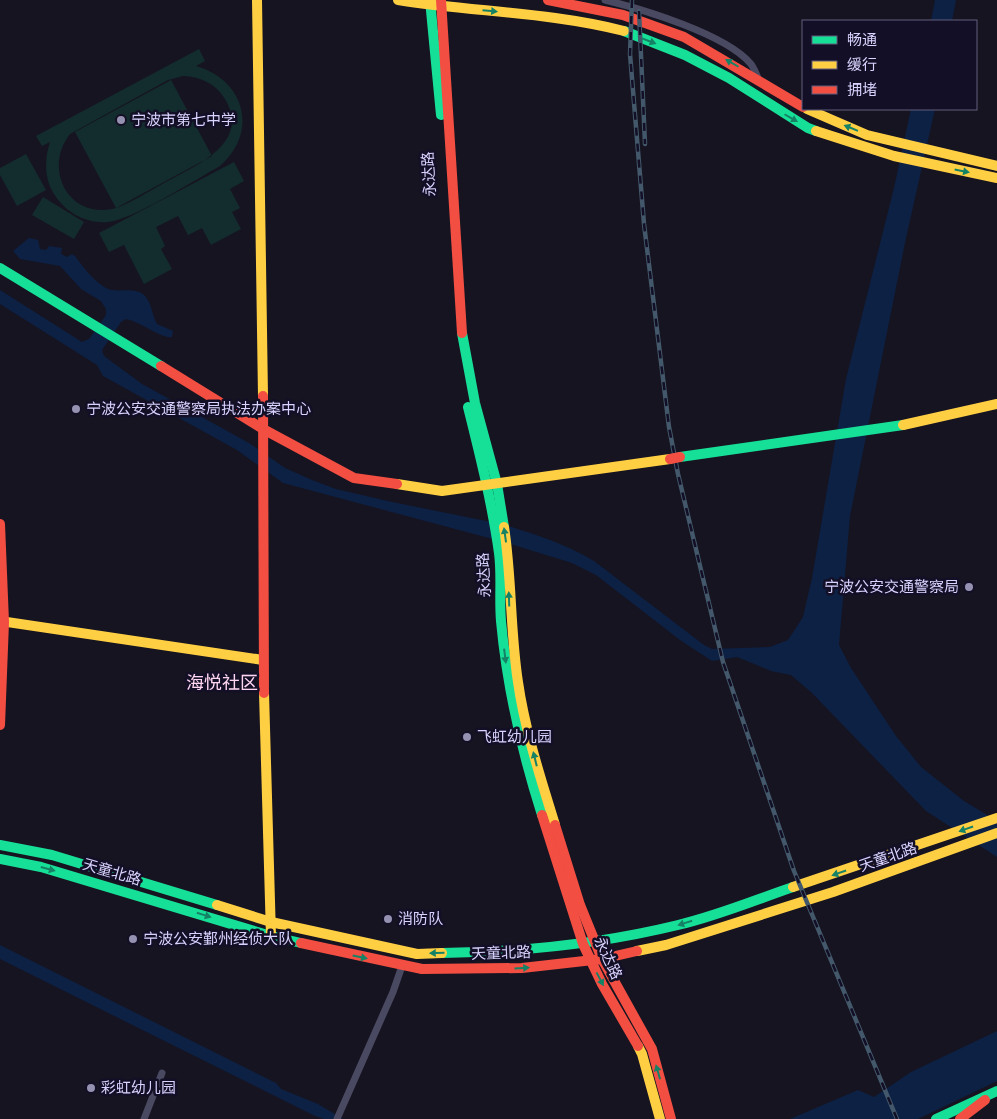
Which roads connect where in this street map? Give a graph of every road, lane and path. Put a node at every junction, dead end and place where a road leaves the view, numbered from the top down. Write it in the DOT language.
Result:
graph roads {
  1 [pos="257,0"];
  2 [pos="398,0"];
  3 [pos="548,0"];
  4 [pos="605,0"];
  5 [pos="431,3"];
  6 [pos="441,3"];
  7 [pos="759,80"];
  8 [pos="802,106"];
  9 [pos="809,110"];
  10 [pos="997,166"];
  11 [pos="997,178"];
  12 [pos="0,268"];
  13 [pos="997,404"];
  14 [pos="263,434"];
  15 [pos="492,484"];
  16 [pos="0,524"];
  17 [pos="503,555"];
  18 [pos="2,621"];
  19 [pos="263,660"];
  20 [pos="0,725"];
  21 [pos="997,818"];
  22 [pos="997,833"];
  23 [pos="0,844"];
  24 [pos="0,860"];
  25 [pos="271,922"];
  26 [pos="271,936"];
  27 [pos="594,942"];
  28 [pos="584,944"];
  29 [pos="602,959"];
  30 [pos="590,960"];
  31 [pos="402,966"];
  32 [pos="162,1073"];
  33 [pos="996,1091"];
  34 [pos="144,1119"];
  35 [pos="338,1119"];
  36 [pos="660,1119"];
  37 [pos="671,1119"];
  38 [pos="936,1119"];
  39 [pos="960,1119"];
  1 -- 14 [label="main road"];
  2 -- 5 [label="main road"];
  7 -- 3 [label="main road, one-way"];
  4 -- 7 [label="street"];
  5 -- 6 [label="main road"];
  5 -- 15 [label="main road, 永达路"];
  6 -- 11 [label="main road, one-way"];
  6 -- 15 [label="main road, 永达路"];
  7 -- 8 [label="main road"];
  10 -- 9 [label="main road, one-way"];
  12 -- 14 [label="main road"];
  13 -- 15 [label="main road"];
  14 -- 15 [label="main road"];
  14 -- 19 [label="main road"];
  15 -- 17 [label="main road, 永达路"];
  16 -- 18 [label="main road"];
  27 -- 17 [label="main road, 永达路, one-way"];
  17 -- 28 [label="main road, 永达路, one-way"];
  18 -- 19 [label="main road"];
  18 -- 20 [label="main road"];
  19 -- 25 [label="main road"];
  21 -- 27 [label="main road, 天童北路, one-way"];
  22 -- 29 [label="main road, 天童北路"];
  23 -- 25 [label="main road, 天童北路"];
  24 -- 26 [label="main road, 天童北路, one-way"];
  25 -- 26 [label="main road"];
  28 -- 25 [label="main road, 天童北路, one-way"];
  26 -- 31 [label="main road, 天童北路, one-way"];
  27 -- 28 [label="main road, 天童北路"];
  27 -- 29 [label="main road, 永达路"];
  28 -- 30 [label="main road, 永达路"];
  29 -- 30 [label="main road, 天童北路"];
  37 -- 29 [label="main road, 永达路, one-way"];
  31 -- 30 [label="main road, 天童北路, one-way"];
  30 -- 36 [label="main road, 永达路, one-way"];
  31 -- 35 [label="street"];
  32 -- 34 [label="street"];
  33 -- 38 [label="main road"];
  33 -- 39 [label="main road"];
}
